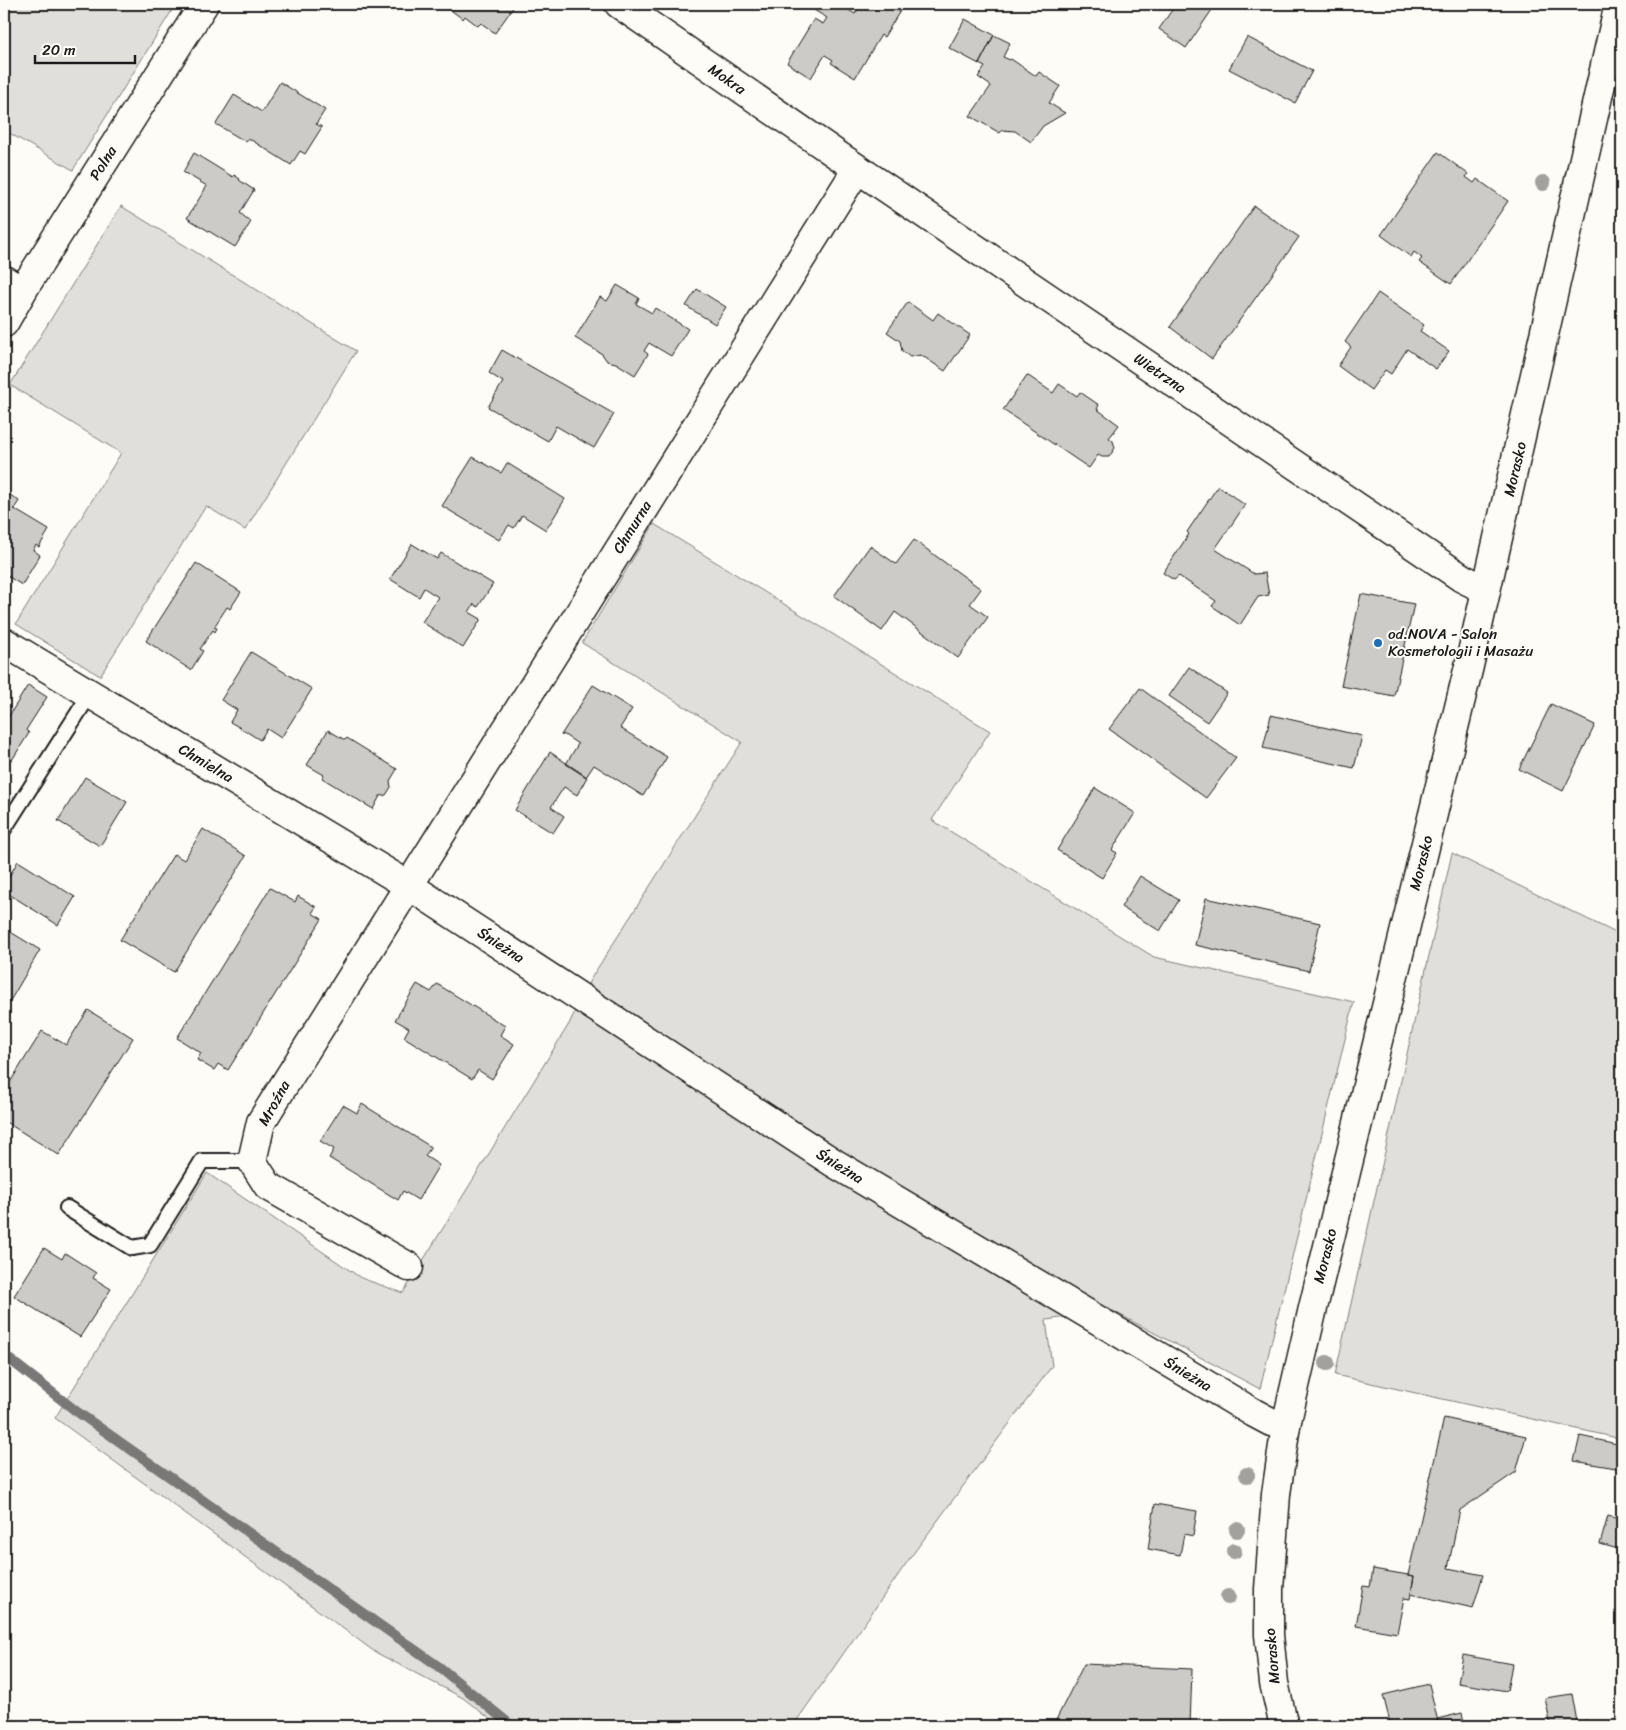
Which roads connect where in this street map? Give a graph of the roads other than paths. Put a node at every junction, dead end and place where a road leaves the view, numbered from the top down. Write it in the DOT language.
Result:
graph roads {
  1 [pos="204,4"];
  2 [pos="619,4"];
  3 [pos="1620,4"];
  4 [pos="846,161"];
  5 [pos="15,278"];
  6 [pos="4,323"];
  7 [pos="1486,590"];
  8 [pos="4,642"];
  9 [pos="90,694"];
  10 [pos="4,830"];
  11 [pos="408,885"];
  12 [pos="252,1161"];
  13 [pos="66,1208"];
  14 [pos="409,1267"];
  15 [pos="1286,1425"];
  16 [pos="1284,1726"];
  1 -- 5 [label="street, Polna"];
  2 -- 4 [label="street, Mokra"];
  3 -- 7 [label="street, Morasko"];
  4 -- 7 [label="street, Wietrzna"];
  4 -- 11 [label="street, Chmurna"];
  5 -- 6 [label="street, Polna"];
  7 -- 15 [label="street, Morasko"];
  8 -- 9 [label="street, Chmielna"];
  9 -- 10 [label="lane"];
  9 -- 11 [label="street, Chmielna"];
  11 -- 12 [label="street, Mroźna"];
  11 -- 15 [label="street, Śnieżna"];
  12 -- 13 [label="lane"];
  12 -- 14 [label="street"];
  15 -- 16 [label="street, Morasko"];
}
